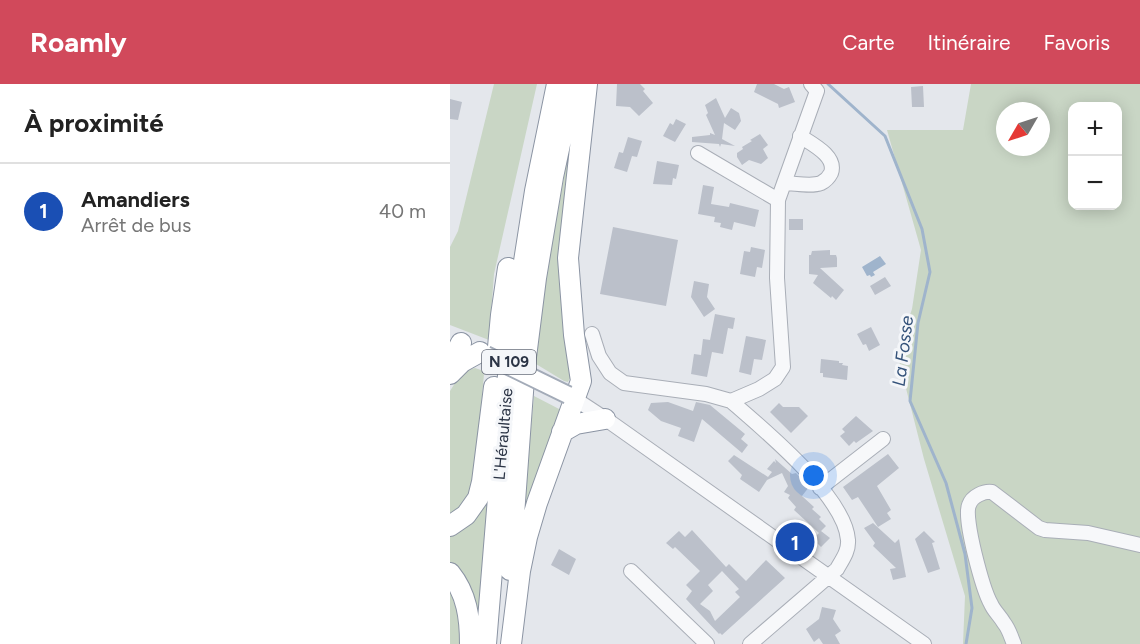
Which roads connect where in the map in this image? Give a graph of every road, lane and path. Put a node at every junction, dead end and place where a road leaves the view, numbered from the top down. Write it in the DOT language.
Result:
graph roads {
  1 [pos="549,84"];
  2 [pos="557,84"];
  3 [pos="573,84"];
  4 [pos="587,84"];
  5 [pos="811,84"];
  6 [pos="800,136"];
  7 [pos="698,153"];
  8 [pos="784,183"];
  9 [pos="778,200"];
  10 [pos="592,334"];
  11 [pos="455,343"];
  12 [pos="483,353"];
  13 [pos="450,364"];
  14 [pos="450,374"];
  15 [pos="571,397"];
  16 [pos="731,401"];
  17 [pos="605,419"];
  18 [pos="562,432"];
  19 [pos="883,439"];
  20 [pos="820,488"];
  21 [pos="450,526"];
  22 [pos="1140,545"];
  23 [pos="631,571"];
  24 [pos="450,573"];
  25 [pos="829,576"];
  26 [pos="470,644"];
  27 [pos="486,644"];
  28 [pos="504,644"];
  29 [pos="512,644"];
  30 [pos="707,644"];
  31 [pos="750,644"];
  32 [pos="924,644"];
  33 [pos="1014,644"];
  1 -- 21 [label="highway"];
  2 -- 27 [label="highway, L'Héraultaise / N 109"];
  3 -- 28 [label="highway, L'Héraultaise / N 109"];
  4 -- 15 [label="highway"];
  5 -- 6 [label="street"];
  6 -- 8 [label="street"];
  6 -- 8 [label="street"];
  7 -- 9 [label="street"];
  8 -- 9 [label="street"];
  9 -- 16 [label="street"];
  10 -- 16 [label="street"];
  11 -- 13 [label="highway"];
  12 -- 14 [label="highway"];
  12 -- 15 [label="main road, bridge"];
  15 -- 17 [label="street"];
  15 -- 18 [label="highway"];
  16 -- 20 [label="street"];
  17 -- 18 [label="highway"];
  17 -- 25 [label="street"];
  18 -- 29 [label="highway"];
  19 -- 20 [label="street"];
  20 -- 25 [label="street"];
  22 -- 33 [label="street"];
  23 -- 30 [label="street"];
  24 -- 26 [label="highway"];
  25 -- 31 [label="street"];
  25 -- 32 [label="street"];
}
